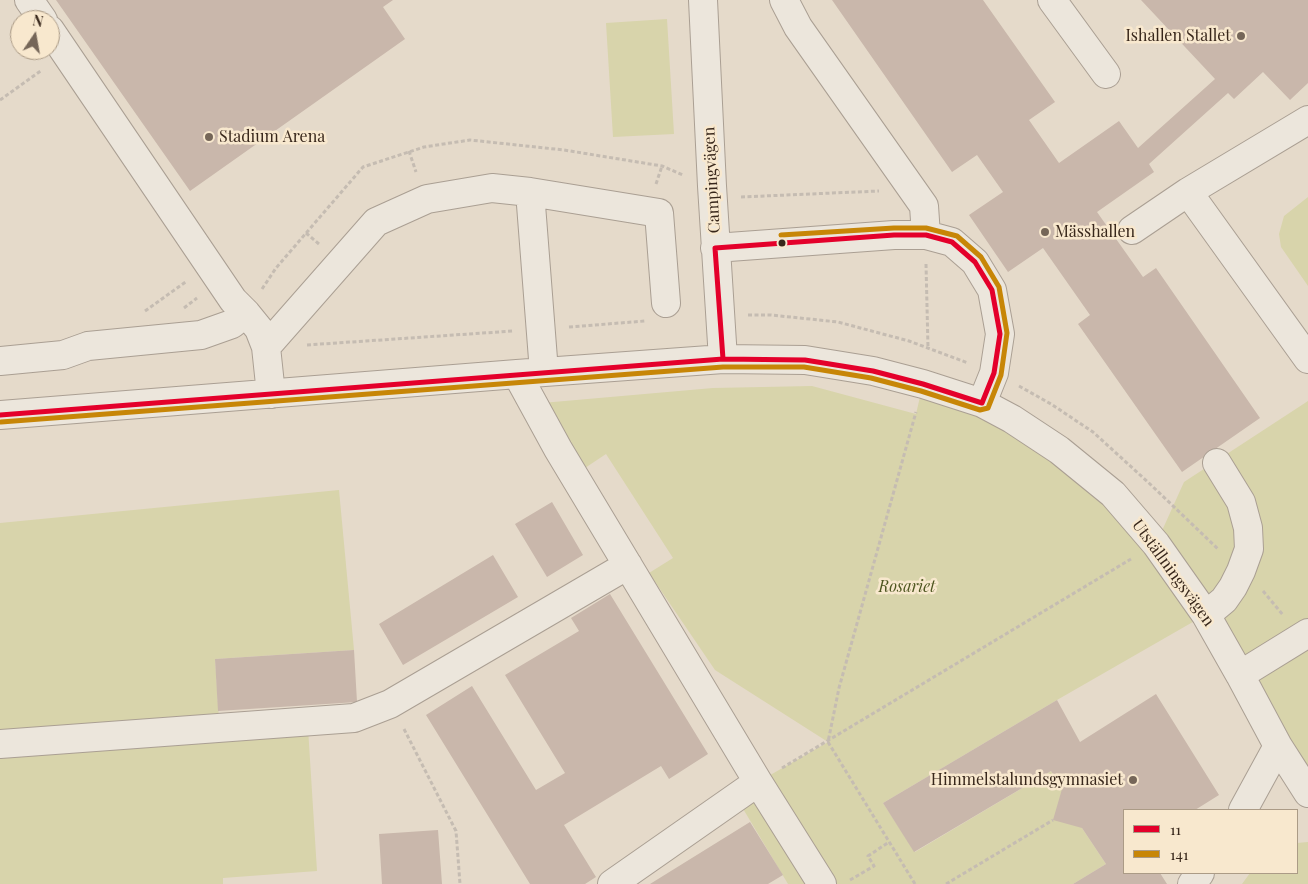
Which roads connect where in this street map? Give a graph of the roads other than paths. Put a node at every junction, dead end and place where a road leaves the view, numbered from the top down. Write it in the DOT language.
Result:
graph roads {
  1 [pos="704,0"];
  2 [pos="784,0"];
  3 [pos="1052,0"];
  4 [pos="60,45"];
  5 [pos="1106,74"];
  6 [pos="1308,120"];
  7 [pos="530,192"];
  8 [pos="1188,192"];
  9 [pos="1132,230"];
  10 [pos="926,235"];
  11 [pos="716,248"];
  12 [pos="666,303"];
  13 [pos="246,313"];
  14 [pos="266,348"];
  15 [pos="723,359"];
  16 [pos="1308,359"];
  17 [pos="0,361"];
  18 [pos="544,372"];
  19 [pos="517,374"];
  20 [pos="271,394"];
  21 [pos="982,403"];
  22 [pos="0,415"];
  23 [pos="1217,463"];
  24 [pos="628,565"];
  25 [pos="1206,615"];
  26 [pos="1308,633"];
  27 [pos="1240,675"];
  28 [pos="0,744"];
  29 [pos="1278,746"];
  30 [pos="758,782"];
  31 [pos="1308,793"];
  32 [pos="1244,809"];
  33 [pos="612,884"];
  34 [pos="822,884"];
  1 -- 11 [label="street, Campingvägen"];
  2 -- 10 [label="street"];
  3 -- 5 [label="street"];
  4 -- 13 [label="street"];
  6 -- 8 [label="street"];
  7 -- 12 [label="street"];
  7 -- 14 [label="street"];
  7 -- 18 [label="street"];
  8 -- 9 [label="street"];
  8 -- 16 [label="street"];
  10 -- 11 [label="street"];
  10 -- 21 [label="street"];
  11 -- 15 [label="street, Campingvägen"];
  13 -- 14 [label="street"];
  13 -- 17 [label="street"];
  14 -- 20 [label="street"];
  15 -- 18 [label="street, Utställningsvägen"];
  15 -- 21 [label="street, Utställningsvägen"];
  18 -- 19 [label="street, Utställningsvägen"];
  19 -- 20 [label="street, Utställningsvägen"];
  19 -- 24 [label="street"];
  20 -- 22 [label="street, Utställningsvägen"];
  21 -- 25 [label="street, Utställningsvägen"];
  23 -- 25 [label="street"];
  24 -- 28 [label="street"];
  24 -- 30 [label="street"];
  25 -- 27 [label="street, Utställningsvägen"];
  26 -- 27 [label="street"];
  27 -- 29 [label="street, Utställningsvägen"];
  29 -- 31 [label="street, Utställningsvägen"];
  29 -- 32 [label="street"];
  30 -- 33 [label="street"];
  30 -- 34 [label="street"];
}
